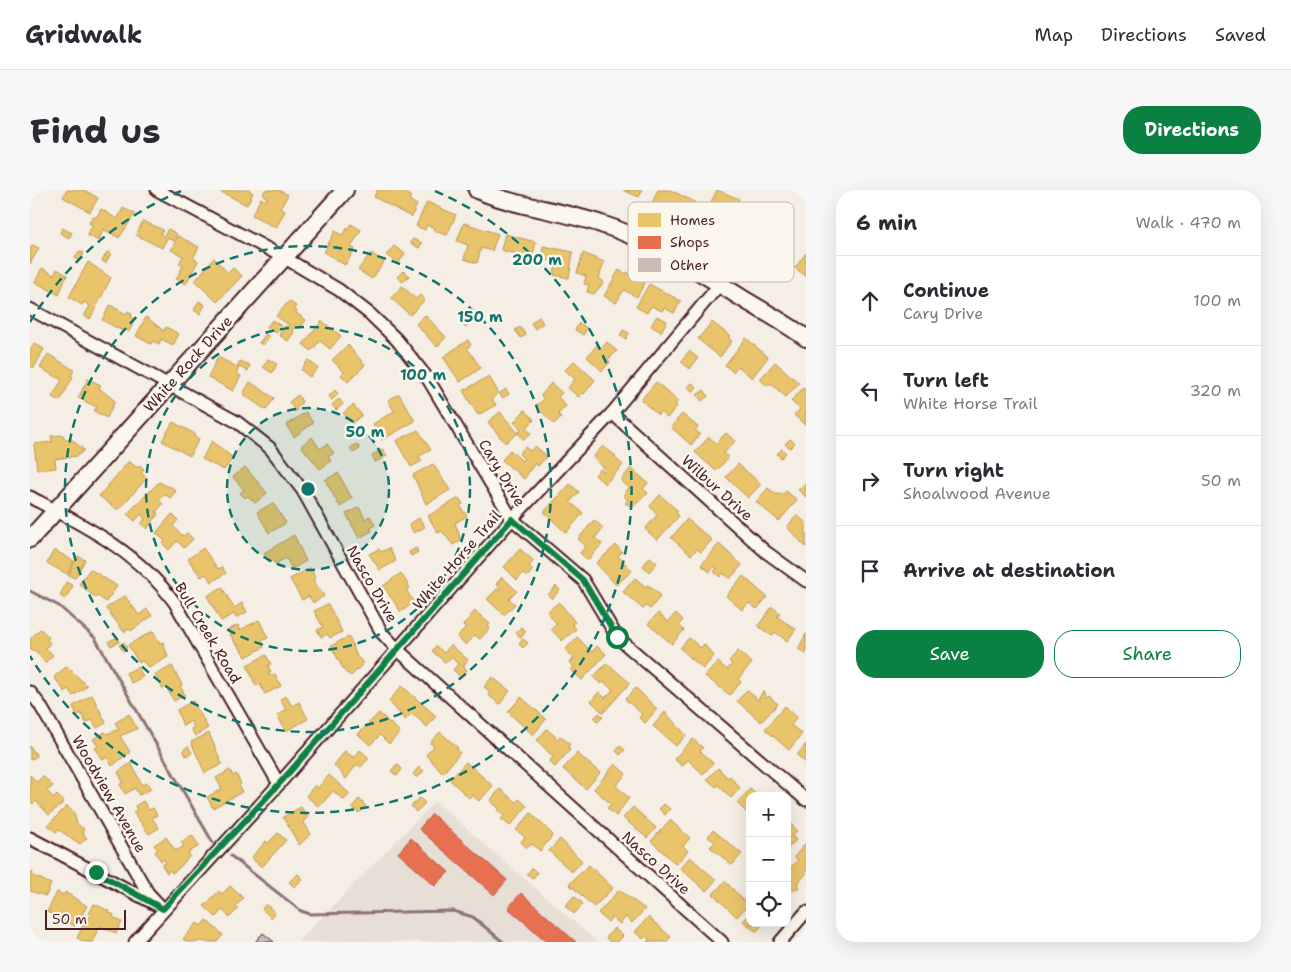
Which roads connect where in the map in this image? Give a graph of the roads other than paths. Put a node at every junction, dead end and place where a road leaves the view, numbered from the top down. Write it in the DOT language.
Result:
graph roads {
  1 [pos="157,190"];
  2 [pos="345,190"];
  3 [pos="477,190"];
  4 [pos="628,236"];
  5 [pos="285,258"];
  6 [pos="716,282"];
  7 [pos="720,284"];
  8 [pos="30,309"];
  9 [pos="806,338"];
  10 [pos="170,385"];
  11 [pos="612,413"];
  12 [pos="30,496"];
  13 [pos="55,510"];
  14 [pos="512,519"];
  15 [pos="30,539"];
  16 [pos="806,581"];
  17 [pos="398,650"];
  18 [pos="30,692"];
  19 [pos="279,784"];
  20 [pos="806,800"];
  21 [pos="30,838"];
  22 [pos="163,909"];
  23 [pos="806,912"];
  24 [pos="135,942"];
  25 [pos="722,942"];
  26 [pos="780,942"];
  1 -- 5 [label="street, Cary Drive"];
  2 -- 5 [label="street, White Rock Drive"];
  3 -- 4 [label="street"];
  5 -- 10 [label="street, White Rock Drive"];
  5 -- 14 [label="street, Cary Drive"];
  6 -- 7 [label="street"];
  7 -- 9 [label="street"];
  7 -- 11 [label="street, White Horse Trail"];
  8 -- 10 [label="street, Nasco Drive"];
  10 -- 13 [label="street, White Rock Drive"];
  10 -- 17 [label="street, Nasco Drive"];
  11 -- 14 [label="street, White Horse Trail"];
  11 -- 16 [label="street, Wilbur Drive"];
  12 -- 13 [label="street, Bull Creek Road"];
  13 -- 15 [label="street, White Rock Drive"];
  13 -- 19 [label="street, Bull Creek Road"];
  14 -- 17 [label="street, White Horse Trail"];
  14 -- 20 [label="street, Cary Drive"];
  17 -- 19 [label="street, White Horse Trail"];
  17 -- 25 [label="street, Nasco Drive"];
  18 -- 22 [label="street, Woodview Avenue"];
  19 -- 22 [label="street, White Horse Trail"];
  21 -- 22 [label="street"];
  22 -- 24 [label="street, White Horse Trail"];
  23 -- 26 [label="street"];
}
